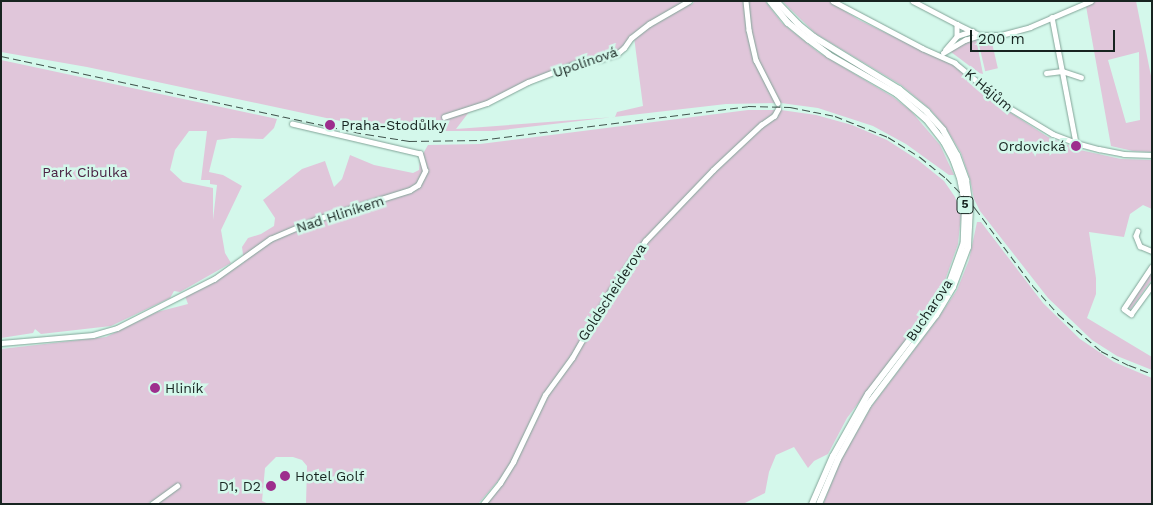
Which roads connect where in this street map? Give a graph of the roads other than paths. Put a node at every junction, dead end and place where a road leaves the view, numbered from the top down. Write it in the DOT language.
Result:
graph roads {
  1 [pos="689,1"];
  2 [pos="746,1"];
  3 [pos="770,1"];
  4 [pos="776,1"];
  5 [pos="833,1"];
  6 [pos="913,1"];
  7 [pos="1091,1"];
  8 [pos="1052,18"];
  9 [pos="957,24"];
  10 [pos="972,32"];
  11 [pos="980,35"];
  12 [pos="958,36"];
  13 [pos="942,54"];
  14 [pos="1062,71"];
  15 [pos="1046,73"];
  16 [pos="1081,77"];
  17 [pos="778,103"];
  18 [pos="778,109"];
  19 [pos="444,117"];
  20 [pos="292,124"];
  21 [pos="1076,143"];
  22 [pos="1152,155"];
  23 [pos="1138,231"];
  24 [pos="1152,251"];
  25 [pos="1152,267"];
  26 [pos="1152,285"];
  27 [pos="1,343"];
  28 [pos="835,458"];
  29 [pos="827,474"];
  30 [pos="176,486"];
  31 [pos="152,504"];
  32 [pos="483,504"];
  33 [pos="812,504"];
  34 [pos="819,504"];
  1 -- 19 [label="street, Upolínová"];
  2 -- 17 [label="street"];
  3 -- 28 [label="main road, Bucharova / 5"];
  4 -- 28 [label="main road, Bucharova / 5"];
  5 -- 13 [label="street, K Hájům"];
  6 -- 9 [label="street"];
  7 -- 8 [label="street"];
  8 -- 11 [label="street"];
  8 -- 14 [label="street"];
  9 -- 10 [label="street"];
  9 -- 12 [label="street"];
  10 -- 11 [label="street"];
  10 -- 12 [label="street"];
  11 -- 13 [label="street"];
  12 -- 13 [label="street"];
  13 -- 21 [label="street, K Hájům"];
  14 -- 15 [label="street"];
  14 -- 16 [label="street"];
  14 -- 21 [label="street"];
  18 -- 32 [label="street, Goldscheiderova"];
  20 -- 27 [label="street, Nad Hliníkem"];
  21 -- 22 [label="street, K Hájům"];
  23 -- 24 [label="street"];
  25 -- 26 [label="street"];
  28 -- 29 [label="main road, Bucharova / 5"];
  29 -- 33 [label="main road, Bucharova / 5"];
  29 -- 34 [label="main road, Bucharova / 5"];
  30 -- 31 [label="street"];
}
